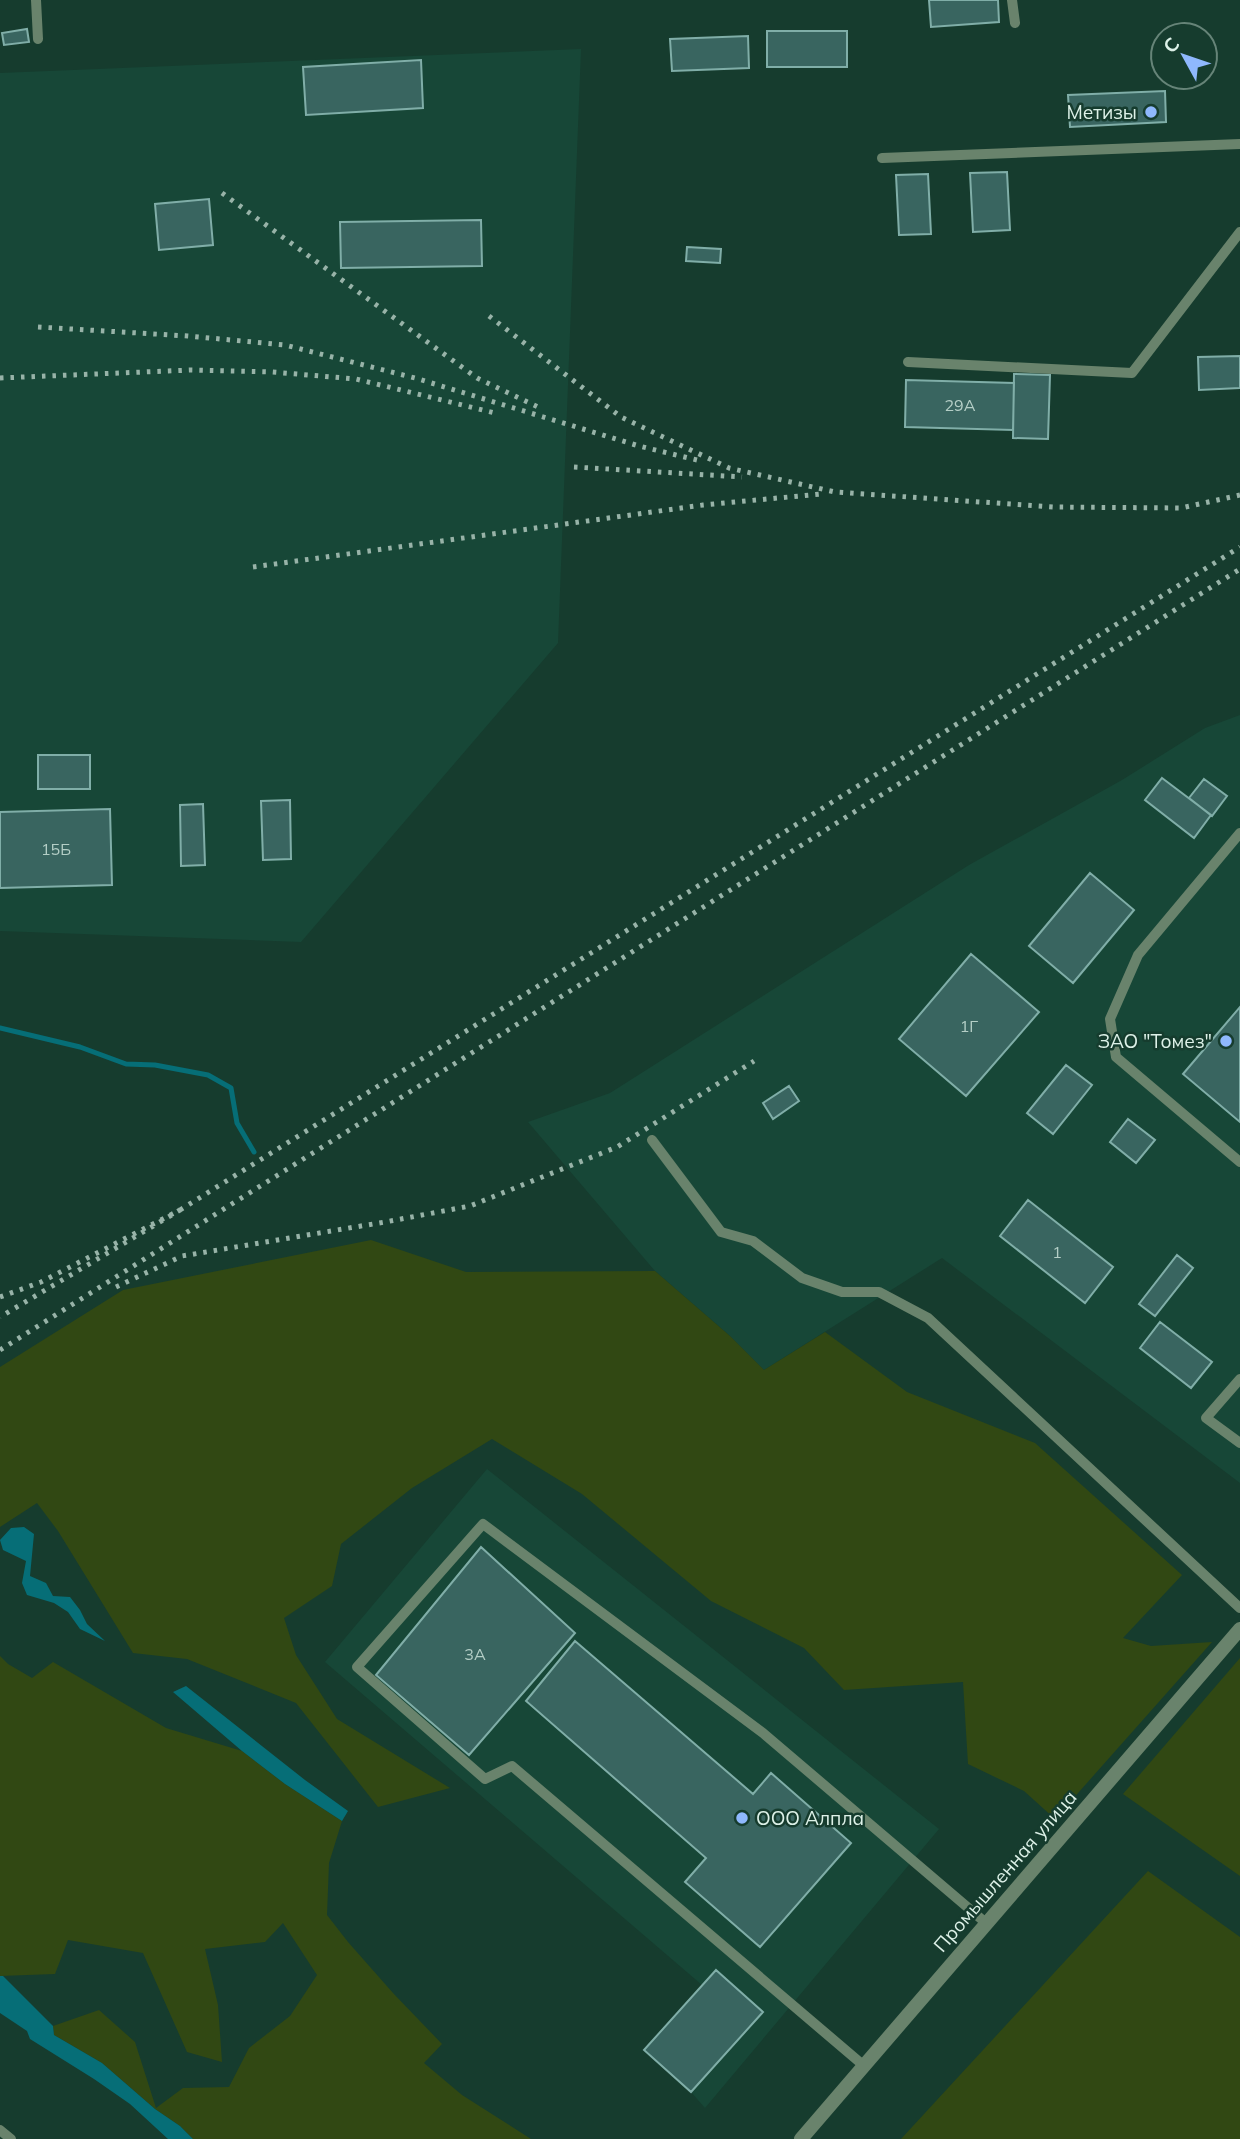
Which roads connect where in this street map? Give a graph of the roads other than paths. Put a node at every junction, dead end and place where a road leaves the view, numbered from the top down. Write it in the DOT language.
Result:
graph roads {
  1 [pos="36,0"];
  2 [pos="1012,0"];
  3 [pos="1015,23"];
  4 [pos="38,39"];
  5 [pos="1240,144"];
  6 [pos="882,158"];
  7 [pos="1240,232"];
  8 [pos="908,362"];
  9 [pos="1240,833"];
  10 [pos="652,1140"];
  11 [pos="1240,1162"];
  12 [pos="1240,1379"];
  13 [pos="1240,1443"];
  14 [pos="1240,1608"];
  15 [pos="1240,1629"];
  16 [pos="986,1923"];
  17 [pos="863,2065"];
  18 [pos="0,2130"];
  19 [pos="11,2139"];
  20 [pos="800,2139"];
  1 -- 4 [label="lane"];
  2 -- 3 [label="lane"];
  5 -- 6 [label="lane"];
  7 -- 8 [label="lane"];
  9 -- 11 [label="lane"];
  10 -- 14 [label="lane"];
  12 -- 13 [label="lane"];
  15 -- 16 [label="street, Промышленная улица"];
  16 -- 17 [label="street, Промышленная улица"];
  16 -- 17 [label="lane"];
  17 -- 20 [label="street, Промышленная улица"];
  18 -- 19 [label="lane"];
}
